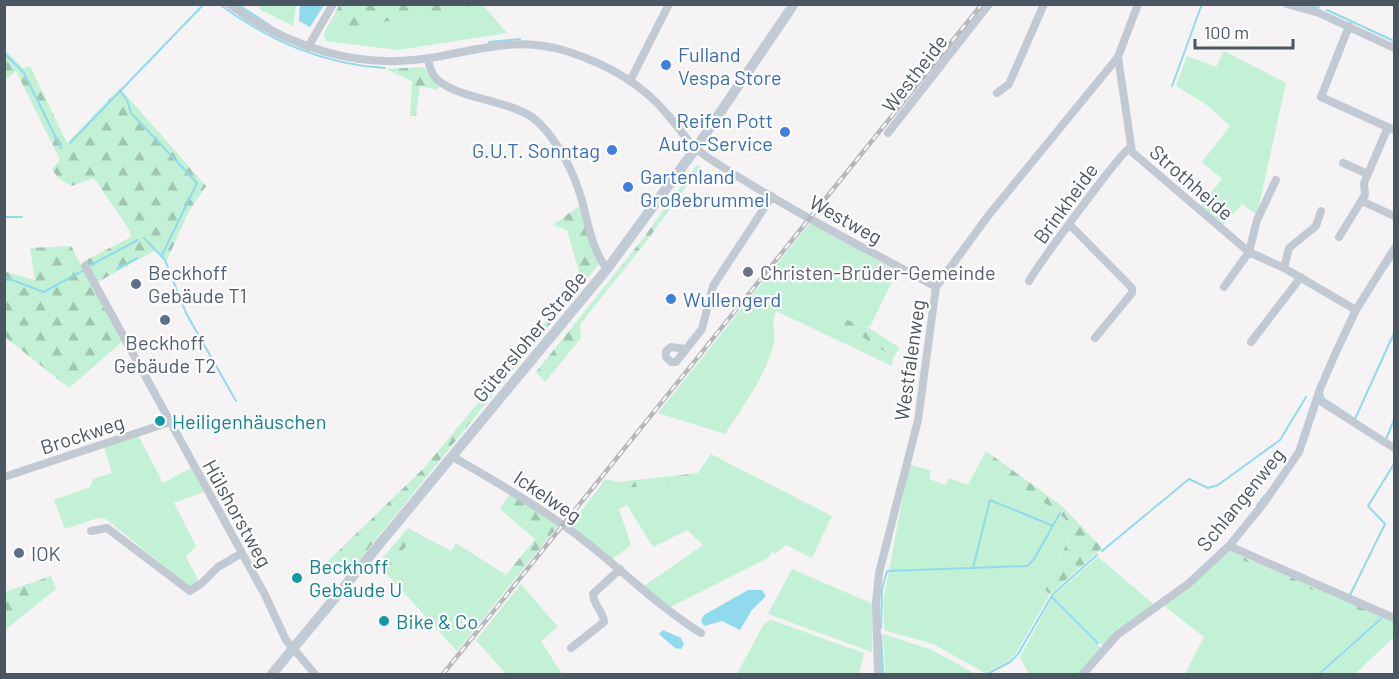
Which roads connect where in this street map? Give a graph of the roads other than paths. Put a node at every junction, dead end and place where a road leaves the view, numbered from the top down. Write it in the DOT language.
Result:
graph roads {
  1 [pos="229,4"];
  2 [pos="333,4"];
  3 [pos="669,4"];
  4 [pos="794,4"];
  5 [pos="989,4"];
  6 [pos="1044,4"];
  7 [pos="1138,4"];
  8 [pos="1287,4"];
  9 [pos="1348,26"];
  10 [pos="308,47"];
  11 [pos="1395,48"];
  12 [pos="1118,57"];
  13 [pos="428,59"];
  14 [pos="630,81"];
  15 [pos="997,93"];
  16 [pos="1391,129"];
  17 [pos="888,133"];
  18 [pos="1131,147"];
  19 [pos="696,148"];
  20 [pos="1343,163"];
  21 [pos="1368,174"];
  22 [pos="1276,180"];
  23 [pos="772,196"];
  24 [pos="1362,201"];
  25 [pos="1321,211"];
  26 [pos="1395,216"];
  27 [pos="1070,225"];
  28 [pos="1339,237"];
  29 [pos="1395,249"];
  30 [pos="1249,252"];
  31 [pos="85,266"];
  32 [pos="1284,268"];
  33 [pos="608,269"];
  34 [pos="1301,277"];
  35 [pos="1029,281"];
  36 [pos="936,287"];
  37 [pos="1224,287"];
  38 [pos="1356,310"];
  39 [pos="1095,338"];
  40 [pos="1251,342"];
  41 [pos="685,349"];
  42 [pos="1317,399"];
  43 [pos="170,422"];
  44 [pos="1395,448"];
  45 [pos="453,457"];
  46 [pos="4,477"];
  47 [pos="91,531"];
  48 [pos="1229,546"];
  49 [pos="242,554"];
  50 [pos="620,569"];
  51 [pos="1395,618"];
  52 [pos="700,633"];
  53 [pos="571,648"];
  54 [pos="294,649"];
  55 [pos="272,675"];
  56 [pos="315,675"];
  57 [pos="878,675"];
  58 [pos="1083,675"];
  1 -- 10 [label="street, Westweg"];
  2 -- 10 [label="street"];
  3 -- 14 [label="street"];
  4 -- 19 [label="main road, Gütersloher Straße"];
  5 -- 17 [label="street, Westheide"];
  6 -- 15 [label="street"];
  7 -- 12 [label="street, Westfalenweg"];
  8 -- 9 [label="street"];
  9 -- 11 [label="street"];
  9 -- 16 [label="street"];
  10 -- 13 [label="street, Westweg"];
  12 -- 18 [label="street, Strothheide"];
  12 -- 36 [label="street, Westfalenweg"];
  13 -- 14 [label="street, Westweg"];
  13 -- 33 [label="street"];
  14 -- 19 [label="street, Westweg"];
  16 -- 21 [label="street"];
  18 -- 27 [label="street, Brinkheide"];
  18 -- 30 [label="street, Strothheide"];
  19 -- 23 [label="street, Westweg"];
  19 -- 33 [label="main road, Gütersloher Straße"];
  20 -- 21 [label="street"];
  21 -- 24 [label="street"];
  22 -- 30 [label="street, Strothheide"];
  23 -- 36 [label="street, Westweg"];
  23 -- 41 [label="street"];
  24 -- 26 [label="street"];
  24 -- 28 [label="street"];
  25 -- 32 [label="street"];
  27 -- 35 [label="street, Brinkheide"];
  27 -- 39 [label="street"];
  29 -- 38 [label="street, Schlangenweg"];
  30 -- 32 [label="street, Strothheide"];
  30 -- 37 [label="street, Strothheide"];
  31 -- 43 [label="street, Hülshorstweg"];
  32 -- 34 [label="street, Strothheide"];
  33 -- 45 [label="main road, Gütersloher Straße"];
  34 -- 38 [label="street, Strothheide"];
  34 -- 40 [label="street"];
  36 -- 57 [label="street, Westfalenweg"];
  38 -- 42 [label="street, Schlangenweg"];
  42 -- 44 [label="street"];
  42 -- 48 [label="street, Schlangenweg"];
  43 -- 46 [label="street, Brockweg"];
  43 -- 49 [label="street, Hülshorstweg"];
  45 -- 50 [label="street, Ickelweg"];
  45 -- 54 [label="main road, Gütersloher Straße"];
  47 -- 49 [label="street"];
  48 -- 51 [label="street"];
  48 -- 58 [label="street, Schlangenweg"];
  49 -- 54 [label="street, Hülshorstweg"];
  50 -- 52 [label="street, Ickelweg"];
  50 -- 53 [label="street"];
  54 -- 55 [label="main road, Gütersloher Straße"];
  54 -- 56 [label="street, Hülshorstweg"];
}
